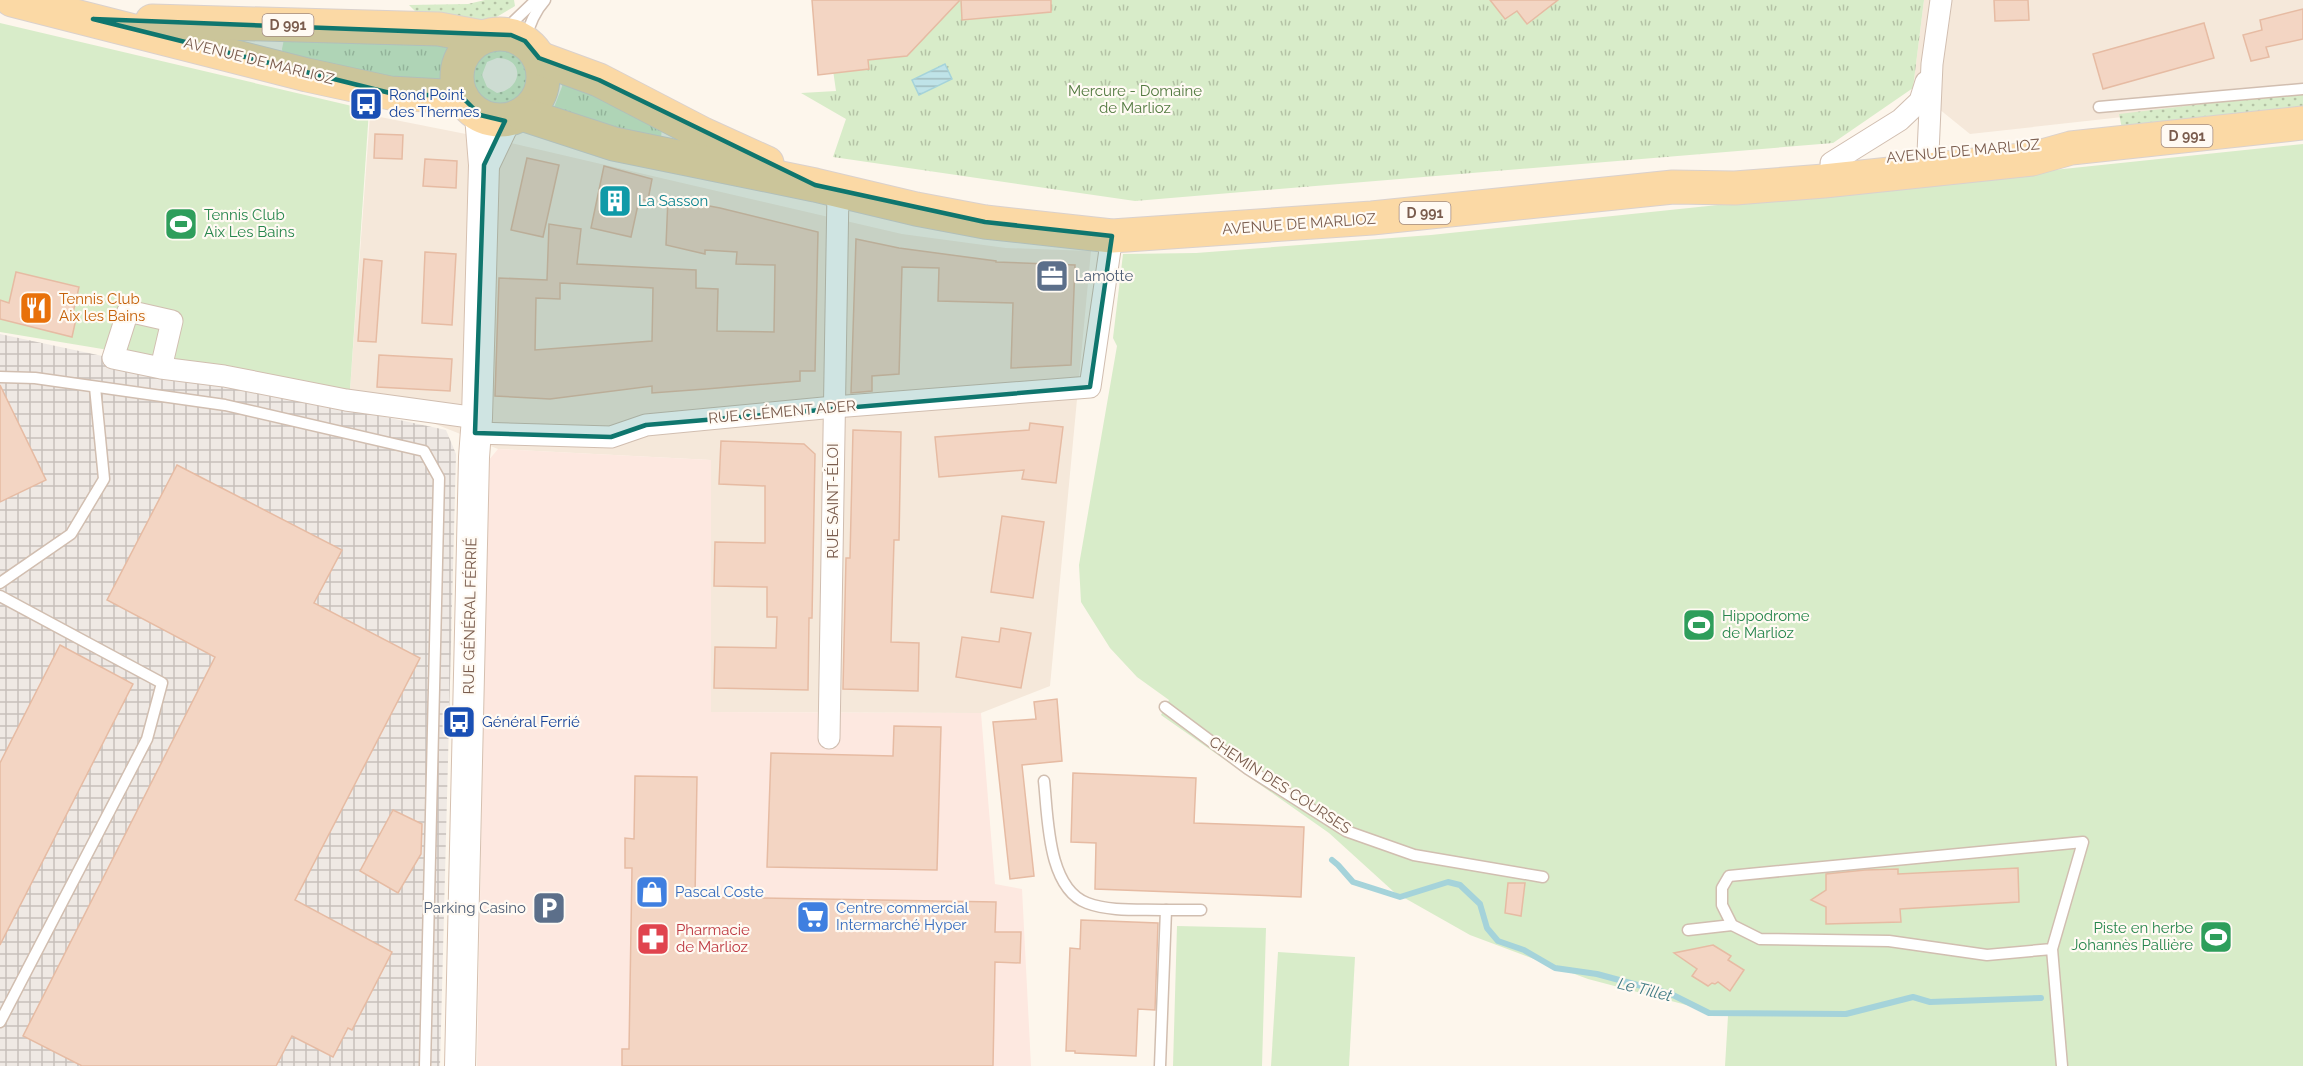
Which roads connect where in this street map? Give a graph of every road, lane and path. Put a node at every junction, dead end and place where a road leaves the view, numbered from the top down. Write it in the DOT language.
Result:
graph roads {
  1 [pos="12,0"];
  2 [pos="536,0"];
  3 [pos="545,0"];
  4 [pos="1941,0"];
  5 [pos="93,19"];
  6 [pos="514,43"];
  7 [pos="1932,64"];
  8 [pos="2303,89"];
  9 [pos="2098,107"];
  10 [pos="493,111"];
  11 [pos="2303,123"];
  12 [pos="664,136"];
  13 [pos="2070,148"];
  14 [pos="1928,153"];
  15 [pos="1827,172"];
  16 [pos="826,188"];
  17 [pos="1069,230"];
  18 [pos="1176,232"];
  19 [pos="1112,236"];
  20 [pos="161,368"];
  21 [pos="0,377"];
  22 [pos="95,387"];
  23 [pos="834,407"];
  24 [pos="476,425"];
  25 [pos="0,583"];
  26 [pos="0,596"];
  27 [pos="1165,707"];
  28 [pos="829,738"];
  29 [pos="1044,781"];
  30 [pos="1543,877"];
  31 [pos="1166,910"];
  32 [pos="1201,910"];
  33 [pos="1731,925"];
  34 [pos="1688,930"];
  35 [pos="2052,949"];
  36 [pos="0,1022"];
  37 [pos="425,1066"];
  38 [pos="460,1066"];
  39 [pos="1160,1066"];
  40 [pos="2062,1066"];
  1 -- 5 [label="main road, AVENUE DE MARLIOZ / D 991"];
  2 -- 6 [label="lane"];
  3 -- 6 [label="lane"];
  4 -- 7 [label="street"];
  5 -- 6 [label="main road, AVENUE DE MARLIOZ / D 991"];
  5 -- 10 [label="main road, AVENUE DE MARLIOZ / D 991"];
  6 -- 10 [label="main road"];
  6 -- 10 [label="main road"];
  6 -- 12 [label="main road, AVENUE DE MARLIOZ / D 991"];
  7 -- 14 [label="street"];
  7 -- 15 [label="street"];
  8 -- 9 [label="lane"];
  10 -- 12 [label="main road, AVENUE DE MARLIOZ / D 991"];
  10 -- 24 [label="main road, RUE GÉNÉRAL FÉRRIÉ"];
  11 -- 13 [label="main road, D 991"];
  12 -- 16 [label="main road, AVENUE DE MARLIOZ / D 991"];
  13 -- 14 [label="main road, AVENUE DE MARLIOZ / D 991"];
  13 -- 15 [label="main road, AVENUE DE MARLIOZ"];
  14 -- 15 [label="main road, AVENUE DE MARLIOZ / D 991"];
  15 -- 18 [label="main road, AVENUE DE MARLIOZ / D 991"];
  16 -- 17 [label="main road, AVENUE DE MARLIOZ / D 991"];
  16 -- 23 [label="street, RUE SAINT-ÉLOI"];
  17 -- 18 [label="main road, AVENUE DE MARLIOZ"];
  17 -- 19 [label="main road, AVENUE DE MARLIOZ"];
  18 -- 19 [label="main road, AVENUE DE MARLIOZ"];
  19 -- 23 [label="street, RUE CLÉMENT ADER"];
  20 -- 24 [label="street, RUE CLÉMENT ADER"];
  21 -- 22 [label="lane"];
  22 -- 25 [label="lane"];
  22 -- 37 [label="lane"];
  23 -- 24 [label="street, RUE CLÉMENT ADER"];
  23 -- 28 [label="street, RUE SAINT-ÉLOI"];
  24 -- 38 [label="main road, RUE GÉNÉRAL FÉRRIÉ"];
  26 -- 36 [label="lane"];
  27 -- 30 [label="lane, CHEMIN DES COURSES"];
  29 -- 31 [label="lane"];
  31 -- 32 [label="lane"];
  31 -- 39 [label="lane"];
  33 -- 34 [label="lane"];
  33 -- 35 [label="lane"];
  33 -- 35 [label="lane"];
  35 -- 40 [label="lane"];
}
